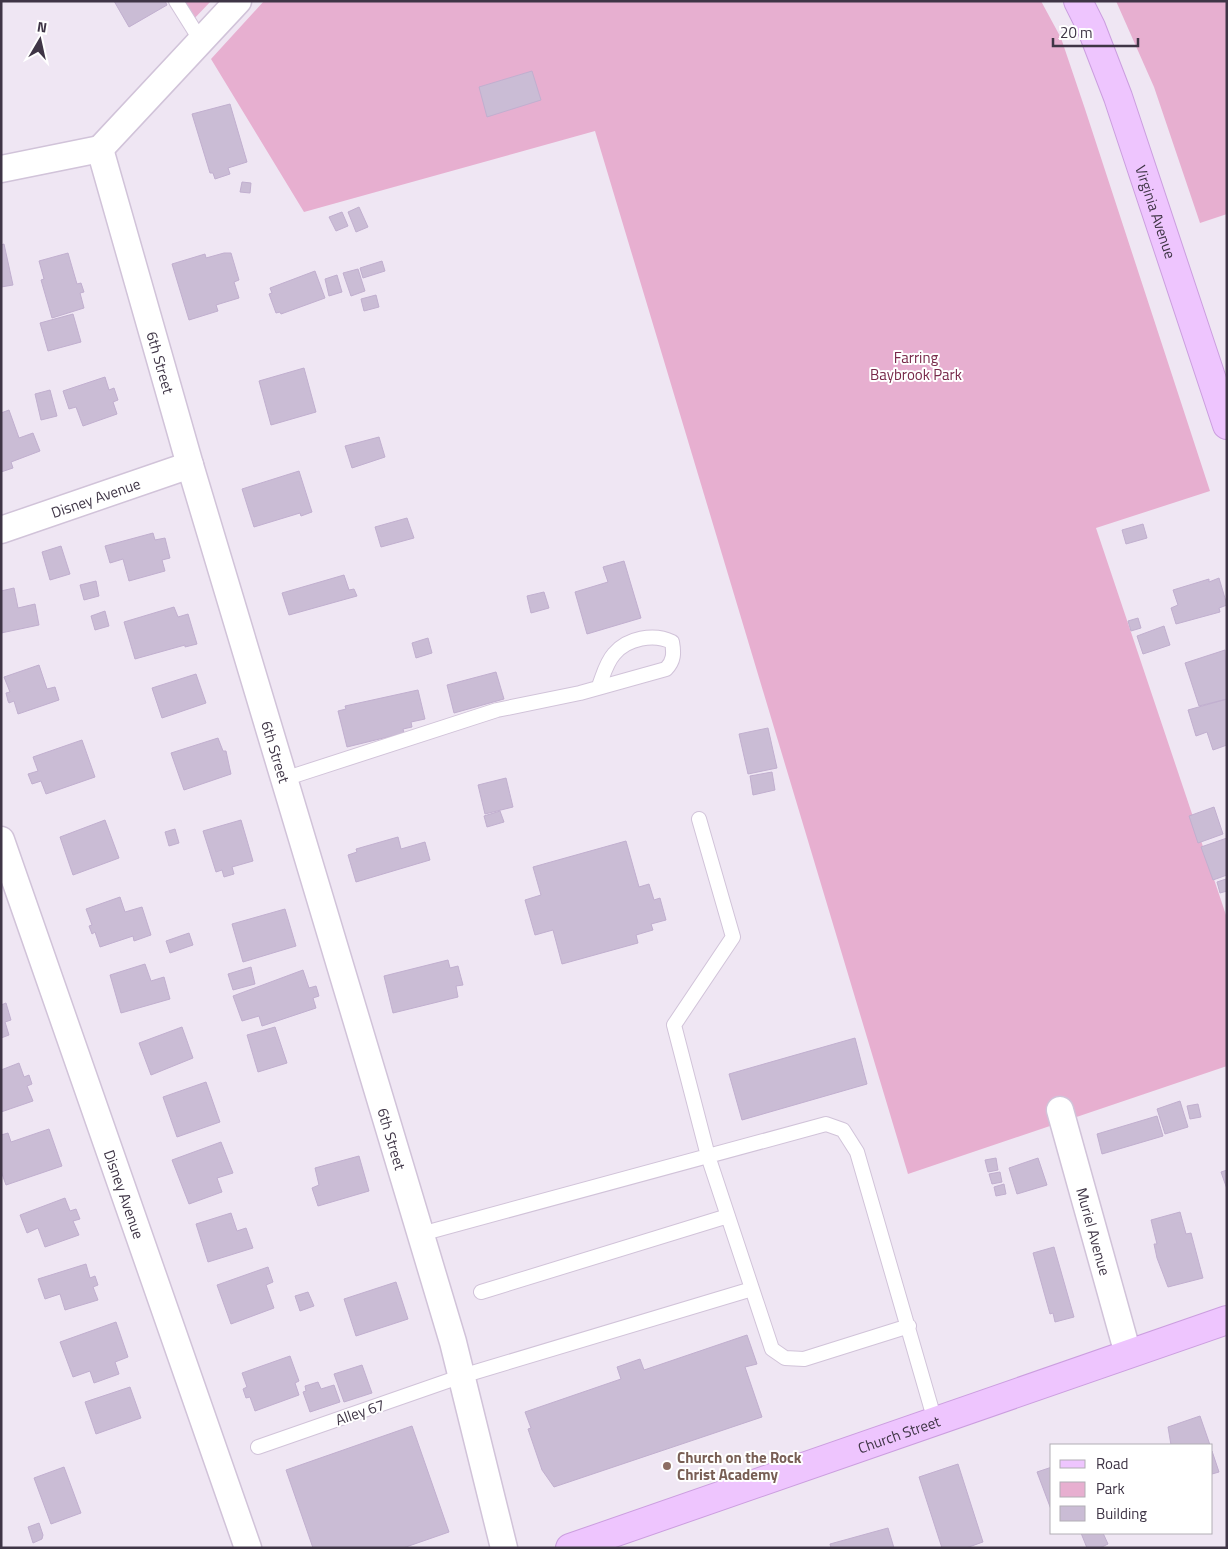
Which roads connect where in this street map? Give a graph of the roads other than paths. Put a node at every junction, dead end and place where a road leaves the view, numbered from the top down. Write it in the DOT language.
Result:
graph roads {
  1 [pos="176,1"];
  2 [pos="238,1"];
  3 [pos="1078,1"];
  4 [pos="201,41"];
  5 [pos="100,148"];
  6 [pos="1,169"];
  7 [pos="1227,426"];
  8 [pos="190,465"];
  9 [pos="1,530"];
  10 [pos="599,686"];
  11 [pos="284,778"];
  12 [pos="699,819"];
  13 [pos="1,840"];
  14 [pos="1060,1110"];
  15 [pos="708,1156"];
  16 [pos="728,1216"];
  17 [pos="421,1234"];
  18 [pos="752,1289"];
  19 [pos="481,1292"];
  20 [pos="1227,1320"];
  21 [pos="908,1326"];
  22 [pos="1128,1354"];
  23 [pos="462,1376"];
  24 [pos="935,1421"];
  25 [pos="258,1448"];
  26 [pos="248,1548"];
  27 [pos="504,1548"];
  28 [pos="570,1548"];
  1 -- 4 [label="lane"];
  2 -- 4 [label="street"];
  3 -- 7 [label="main road, Virginia Avenue"];
  4 -- 5 [label="street"];
  5 -- 6 [label="street"];
  5 -- 8 [label="street, 6th Street"];
  8 -- 9 [label="street, Disney Avenue"];
  8 -- 11 [label="street, 6th Street"];
  10 -- 10 [label="lane"];
  10 -- 11 [label="lane"];
  11 -- 17 [label="street, 6th Street"];
  12 -- 15 [label="lane"];
  13 -- 26 [label="street, Disney Avenue"];
  14 -- 22 [label="street, Muriel Avenue"];
  15 -- 16 [label="lane"];
  15 -- 17 [label="lane"];
  15 -- 21 [label="lane"];
  16 -- 18 [label="lane"];
  16 -- 19 [label="lane"];
  17 -- 23 [label="street, 6th Street"];
  18 -- 21 [label="lane"];
  18 -- 23 [label="lane, Alley 67"];
  20 -- 22 [label="main road, Church Street"];
  21 -- 24 [label="lane"];
  22 -- 24 [label="main road, Church Street"];
  23 -- 25 [label="lane, Alley 67"];
  23 -- 27 [label="street, 6th Street"];
  24 -- 28 [label="main road, Church Street"];
}
